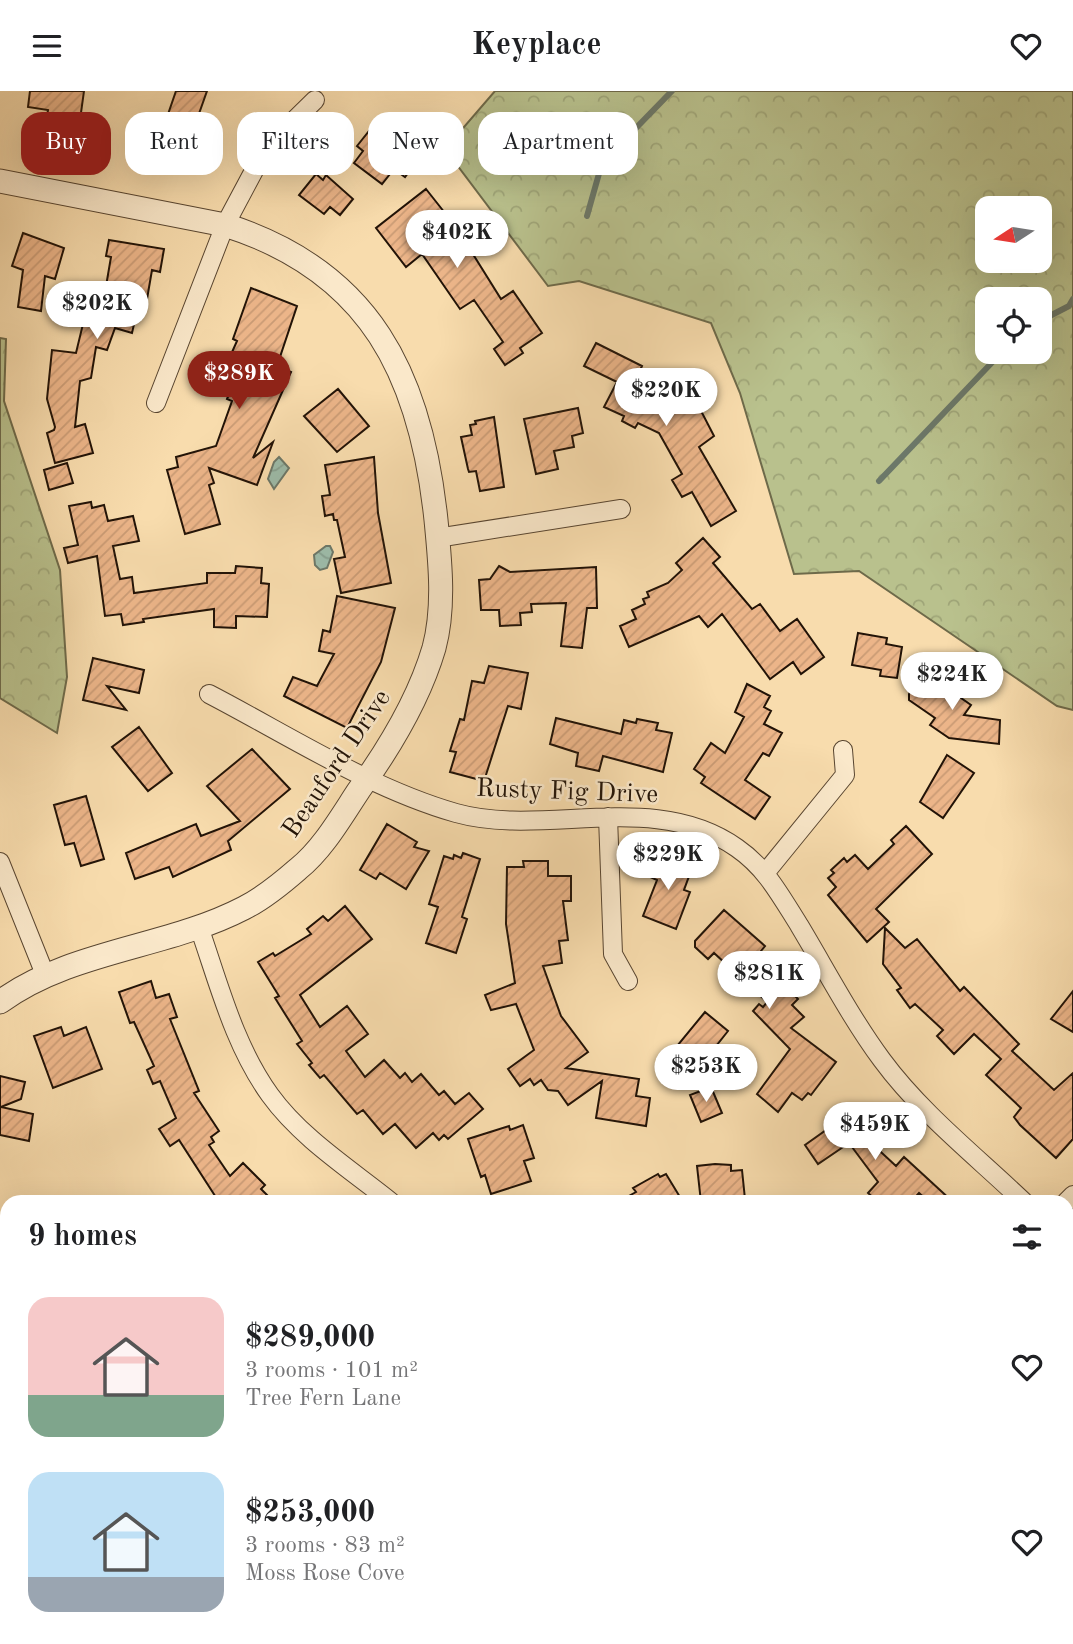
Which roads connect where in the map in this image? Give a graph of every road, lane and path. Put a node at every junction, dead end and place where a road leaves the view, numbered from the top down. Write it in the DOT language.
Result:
graph roads {
  1 [pos="314,100"];
  2 [pos="0,181"];
  3 [pos="225,225"];
  4 [pos="156,403"];
  5 [pos="621,509"];
  6 [pos="437,538"];
  7 [pos="209,694"];
  8 [pos="844,750"];
  9 [pos="368,777"];
  10 [pos="608,817"];
  11 [pos="0,862"];
  12 [pos="766,872"];
  13 [pos="199,927"];
  14 [pos="46,977"];
  15 [pos="628,981"];
  16 [pos="0,1002"];
  17 [pos="382,1195"];
  18 [pos="1017,1195"];
  1 -- 3 [label="street"];
  2 -- 3 [label="street, Beauford Drive"];
  3 -- 4 [label="street"];
  3 -- 6 [label="street, Beauford Drive"];
  5 -- 6 [label="street"];
  6 -- 9 [label="street, Beauford Drive"];
  7 -- 9 [label="street, Rusty Fig Drive"];
  8 -- 12 [label="street"];
  9 -- 10 [label="street, Rusty Fig Drive"];
  9 -- 13 [label="street, Beauford Drive"];
  10 -- 12 [label="street, Rusty Fig Drive"];
  10 -- 15 [label="street"];
  11 -- 14 [label="street"];
  12 -- 18 [label="street, Rusty Fig Drive"];
  13 -- 14 [label="street, Beauford Drive"];
  13 -- 17 [label="street"];
  14 -- 16 [label="street, Beauford Drive"];
}
